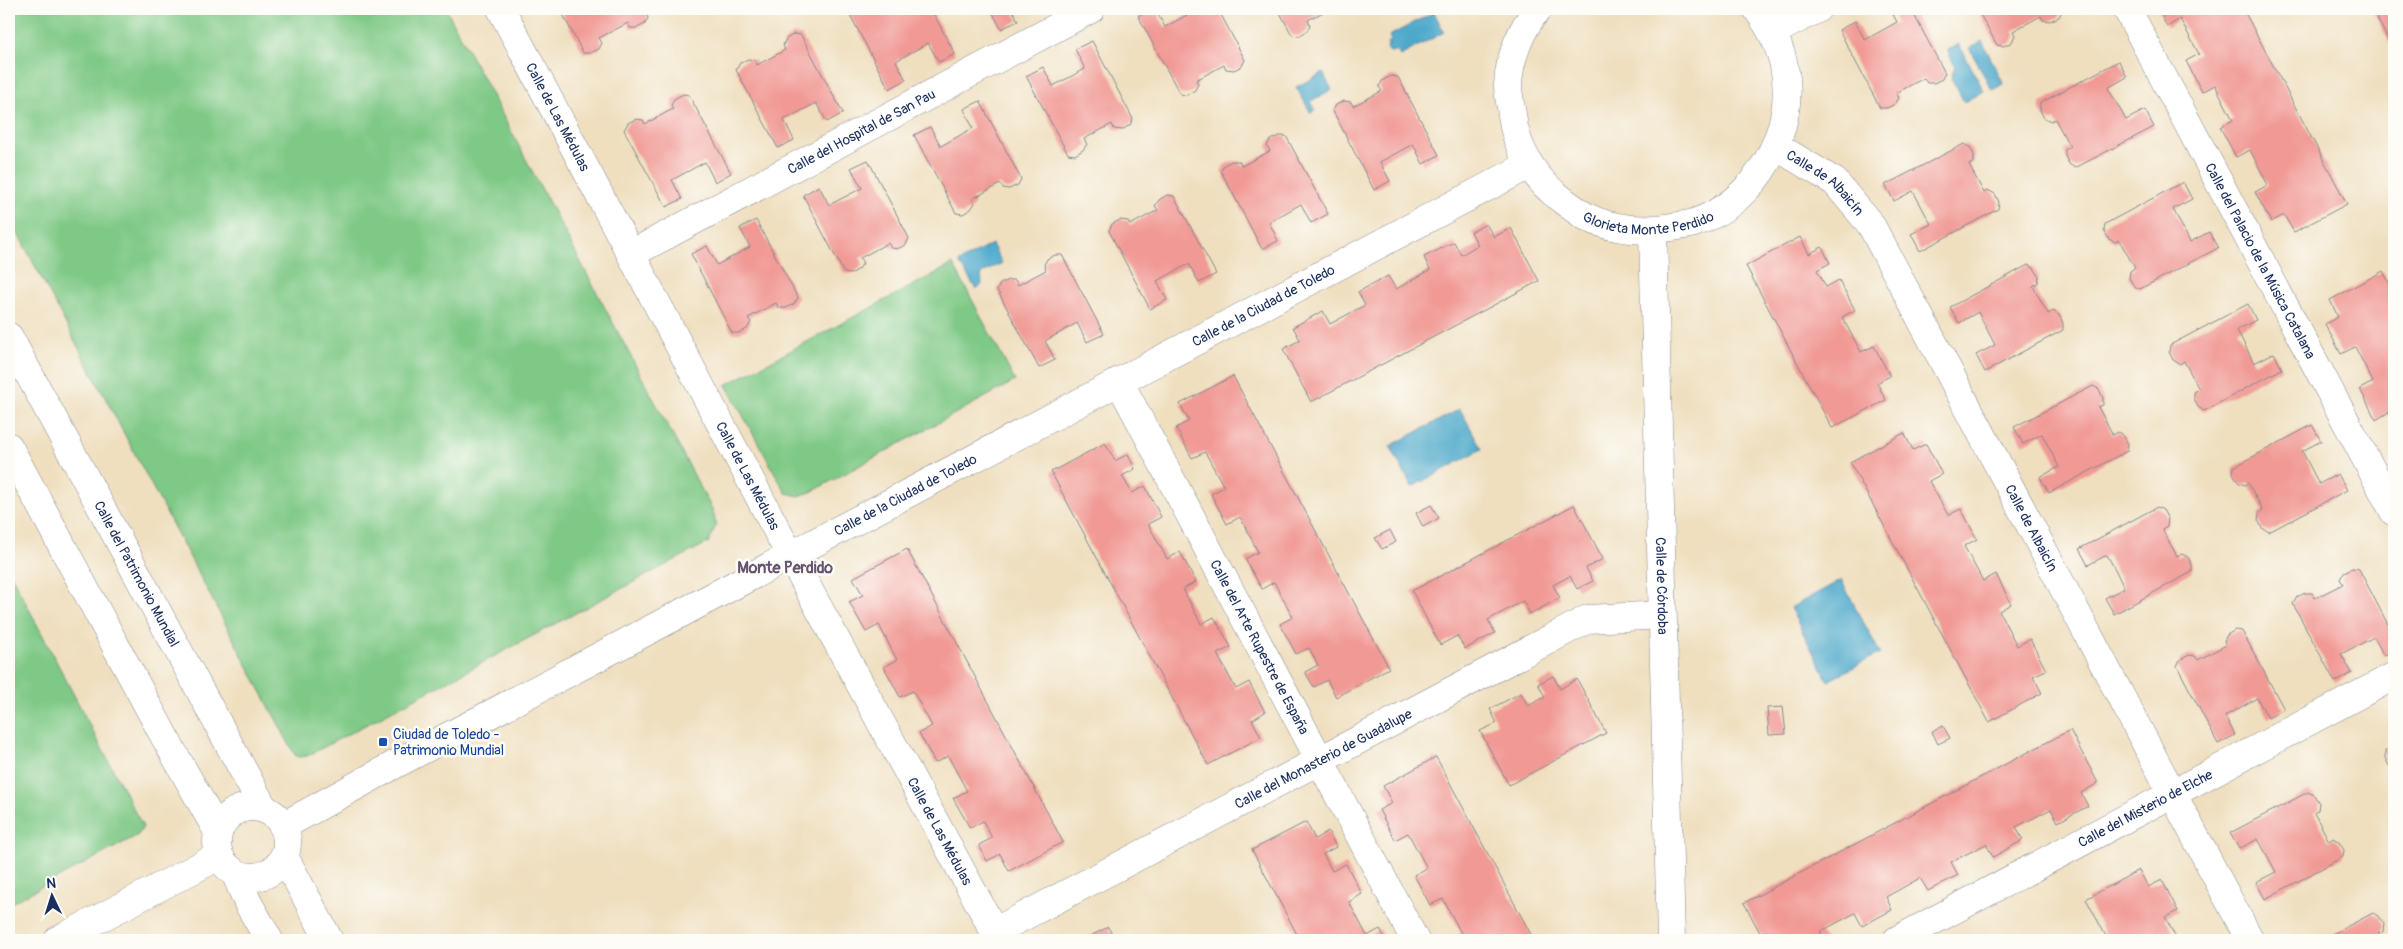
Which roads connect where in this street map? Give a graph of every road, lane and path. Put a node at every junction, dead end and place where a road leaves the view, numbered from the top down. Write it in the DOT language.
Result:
graph roads {
  1 [pos="501,9"];
  2 [pos="1091,9"];
  3 [pos="1758,9"];
  4 [pos="1817,9"];
  5 [pos="2127,9"];
  6 [pos="1526,12"];
  7 [pos="1773,32"];
  8 [pos="1776,146"];
  9 [pos="1529,165"];
  10 [pos="1653,230"];
  11 [pos="632,254"];
  12 [pos="9,337"];
  13 [pos="1119,381"];
  14 [pos="9,447"];
  15 [pos="2394,512"];
  16 [pos="790,555"];
  17 [pos="1662,615"];
  18 [pos="2394,676"];
  19 [pos="1319,761"];
  20 [pos="2173,795"];
  21 [pos="274,817"];
  22 [pos="224,854"];
  23 [pos="284,856"];
  24 [pos="997,936"];
  25 [pos="58,940"];
  26 [pos="269,940"];
  27 [pos="329,940"];
  28 [pos="1415,940"];
  29 [pos="1671,940"];
  30 [pos="1898,940"];
  31 [pos="2250,940"];
  1 -- 11 [label="street, Calle de Las Médulas"];
  2 -- 11 [label="street, Calle del Hospital de San Pau"];
  3 -- 7 [label="street, Glorieta Monte Perdido"];
  4 -- 7 [label="street"];
  5 -- 15 [label="street, Calle del Palacio de la Música Catalana"];
  6 -- 9 [label="street, Glorieta Monte Perdido"];
  7 -- 8 [label="street, Glorieta Monte Perdido"];
  8 -- 10 [label="street, Glorieta Monte Perdido"];
  8 -- 20 [label="street, Calle de Albaicín"];
  9 -- 10 [label="street, Glorieta Monte Perdido"];
  9 -- 13 [label="street, Calle de la Ciudad de Toledo"];
  10 -- 17 [label="street, Calle de Córdoba"];
  11 -- 16 [label="street, Calle de Las Médulas"];
  12 -- 21 [label="street, Calle del Patrimonio Mundial"];
  13 -- 16 [label="street, Calle de la Ciudad de Toledo"];
  13 -- 19 [label="street, Calle del Arte Rupestre de España"];
  14 -- 22 [label="street"];
  16 -- 21 [label="street, Calle de la Ciudad de Toledo"];
  16 -- 24 [label="street, Calle de Las Médulas"];
  17 -- 19 [label="street, Calle del Monasterio de Guadalupe"];
  17 -- 29 [label="street, Calle de Córdoba"];
  18 -- 20 [label="street, Calle del Misterio de Elche"];
  19 -- 24 [label="street, Calle del Monasterio de Guadalupe"];
  19 -- 28 [label="street, Calle del Arte Rupestre de España"];
  20 -- 30 [label="street, Calle del Misterio de Elche"];
  20 -- 31 [label="street, Calle de Albaicín"];
  21 -- 22 [label="street"];
  21 -- 23 [label="street"];
  22 -- 23 [label="street"];
  22 -- 25 [label="street"];
  22 -- 26 [label="street"];
  23 -- 27 [label="street"];
}
